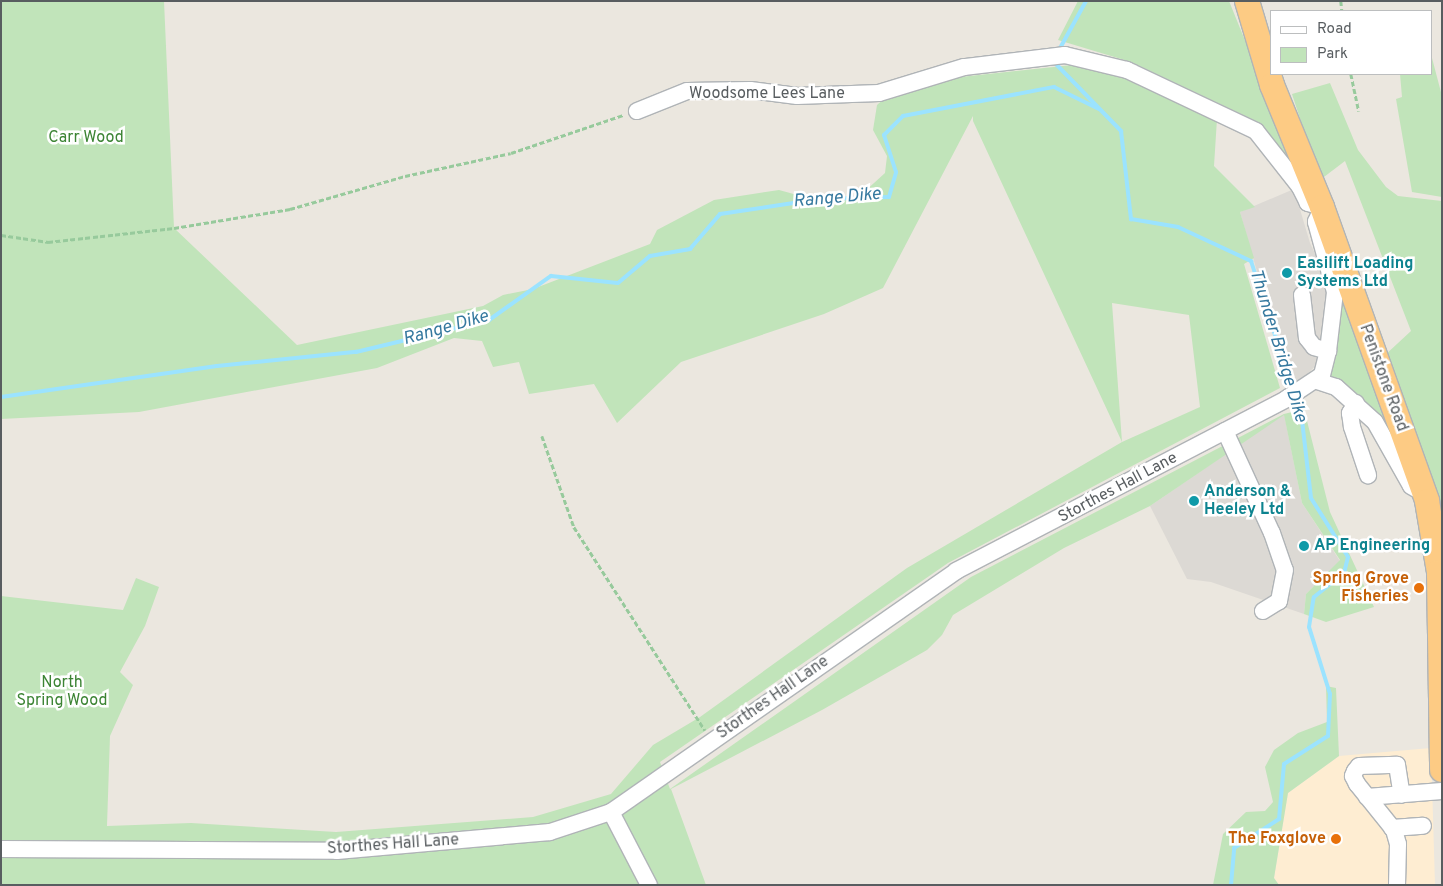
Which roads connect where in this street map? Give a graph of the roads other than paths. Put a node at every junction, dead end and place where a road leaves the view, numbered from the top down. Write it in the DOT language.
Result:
graph roads {
  1 [pos="1247,1"];
  2 [pos="636,111"];
  3 [pos="1322,207"];
  4 [pos="1302,295"];
  5 [pos="1328,351"];
  6 [pos="1312,384"];
  7 [pos="1356,403"];
  8 [pos="1225,431"];
  9 [pos="1368,475"];
  10 [pos="1425,493"];
  11 [pos="1263,611"];
  12 [pos="1441,644"];
  13 [pos="1442,770"];
  14 [pos="1442,791"];
  15 [pos="1402,795"];
  16 [pos="1367,797"];
  17 [pos="612,812"];
  18 [pos="1423,826"];
  19 [pos="1392,828"];
  20 [pos="1,848"];
  21 [pos="649,885"];
  22 [pos="1397,885"];
  1 -- 3 [label="highway, Penistone Road"];
  2 -- 3 [label="street, Woodsome Lees Lane"];
  3 -- 5 [label="street"];
  3 -- 10 [label="highway, Penistone Road"];
  4 -- 5 [label="street"];
  5 -- 6 [label="street"];
  6 -- 7 [label="street"];
  6 -- 8 [label="street, Storthes Hall Lane"];
  7 -- 9 [label="street"];
  7 -- 10 [label="street"];
  8 -- 11 [label="street"];
  8 -- 17 [label="street, Storthes Hall Lane"];
  10 -- 12 [label="highway, Penistone Road"];
  12 -- 13 [label="highway, Penistone Road"];
  14 -- 15 [label="street"];
  15 -- 16 [label="street"];
  15 -- 16 [label="street"];
  16 -- 19 [label="street"];
  17 -- 20 [label="street, Storthes Hall Lane"];
  17 -- 21 [label="street"];
  18 -- 19 [label="street"];
  19 -- 22 [label="street"];
}
